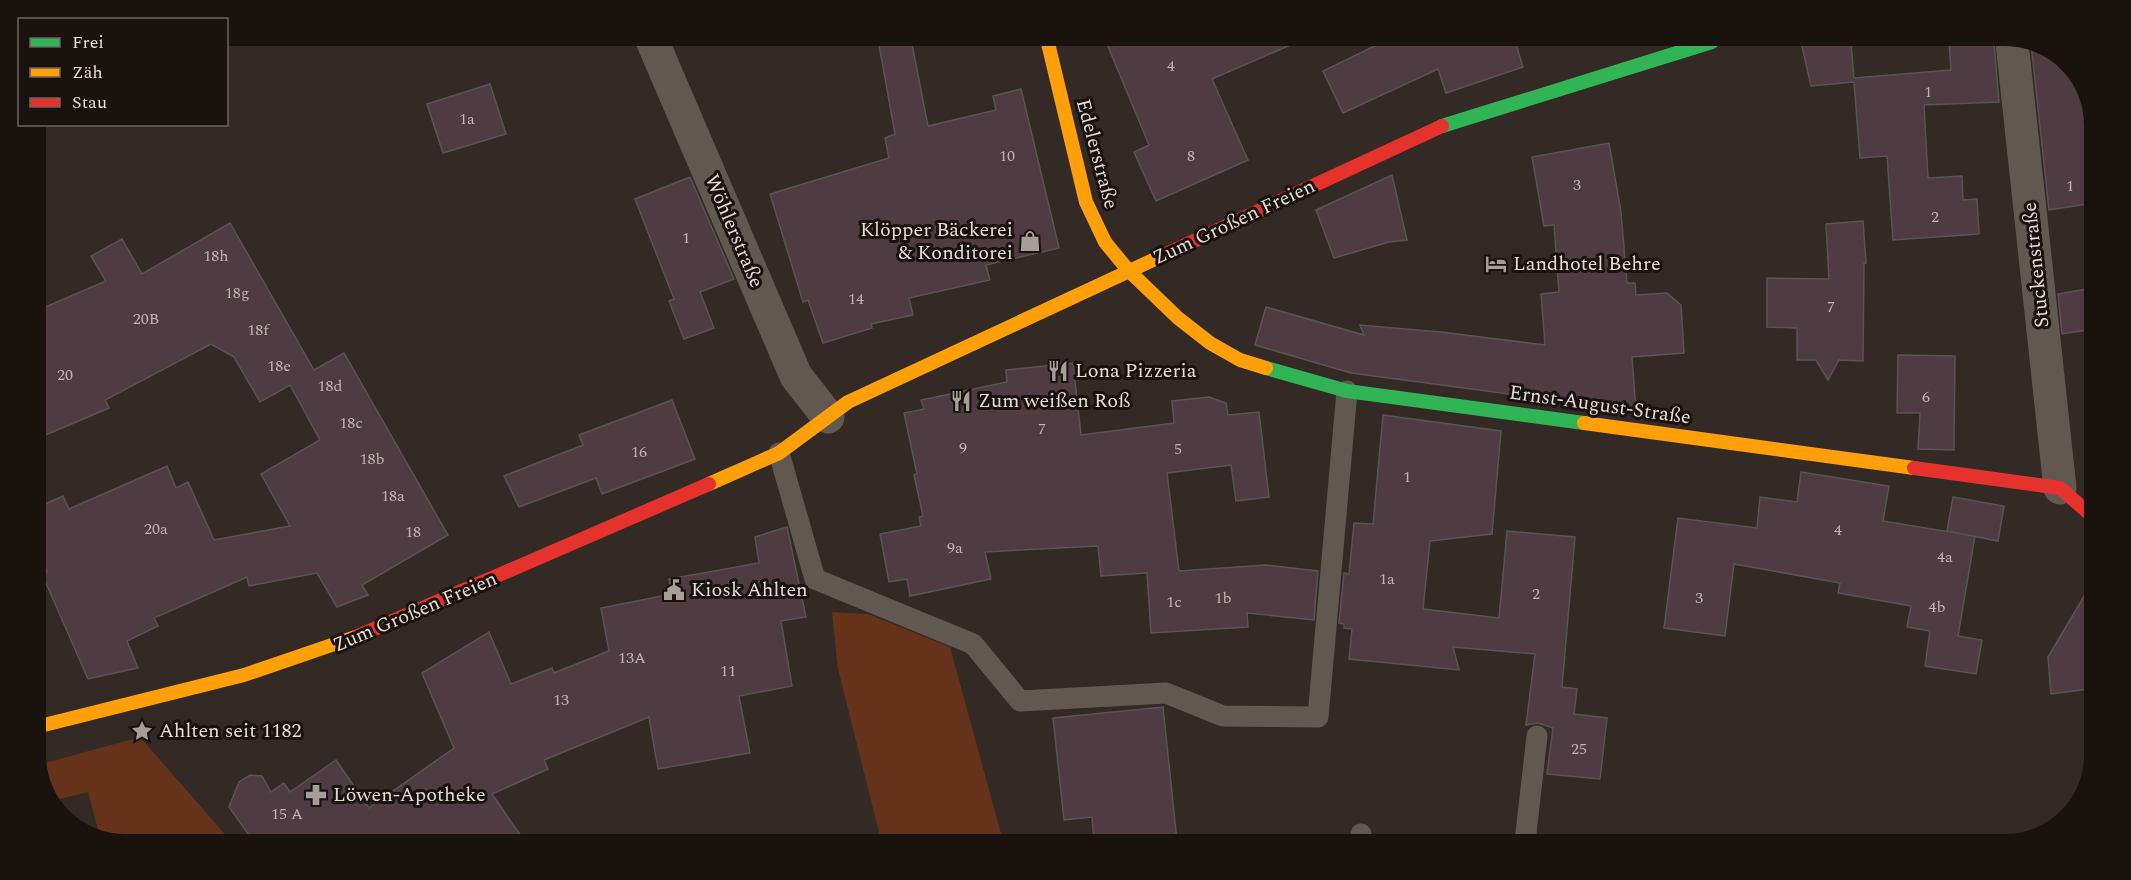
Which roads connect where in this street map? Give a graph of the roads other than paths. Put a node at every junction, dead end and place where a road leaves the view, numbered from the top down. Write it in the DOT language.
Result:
graph roads {
  1 [pos="654,46"];
  2 [pos="1049,46"];
  3 [pos="1699,46"];
  4 [pos="2012,47"];
  5 [pos="1128,270"];
  6 [pos="1347,391"];
  7 [pos="828,417"];
  8 [pos="779,453"];
  9 [pos="2060,488"];
  10 [pos="2084,509"];
  11 [pos="47,724"];
  12 [pos="1537,736"];
  13 [pos="1526,834"];
  1 -- 7 [label="street, Wöhlerstraße"];
  2 -- 5 [label="street, Edelerstraße"];
  3 -- 5 [label="street, Zum Großen Freien"];
  4 -- 9 [label="street, Stuckenstraße"];
  5 -- 6 [label="street, Ernst-August-Straße"];
  5 -- 7 [label="street, Zum Großen Freien"];
  6 -- 8 [label="lane"];
  6 -- 9 [label="street, Ernst-August-Straße"];
  7 -- 8 [label="street, Zum Großen Freien"];
  8 -- 11 [label="street, Zum Großen Freien"];
  9 -- 10 [label="street"];
  12 -- 13 [label="lane"];
}
